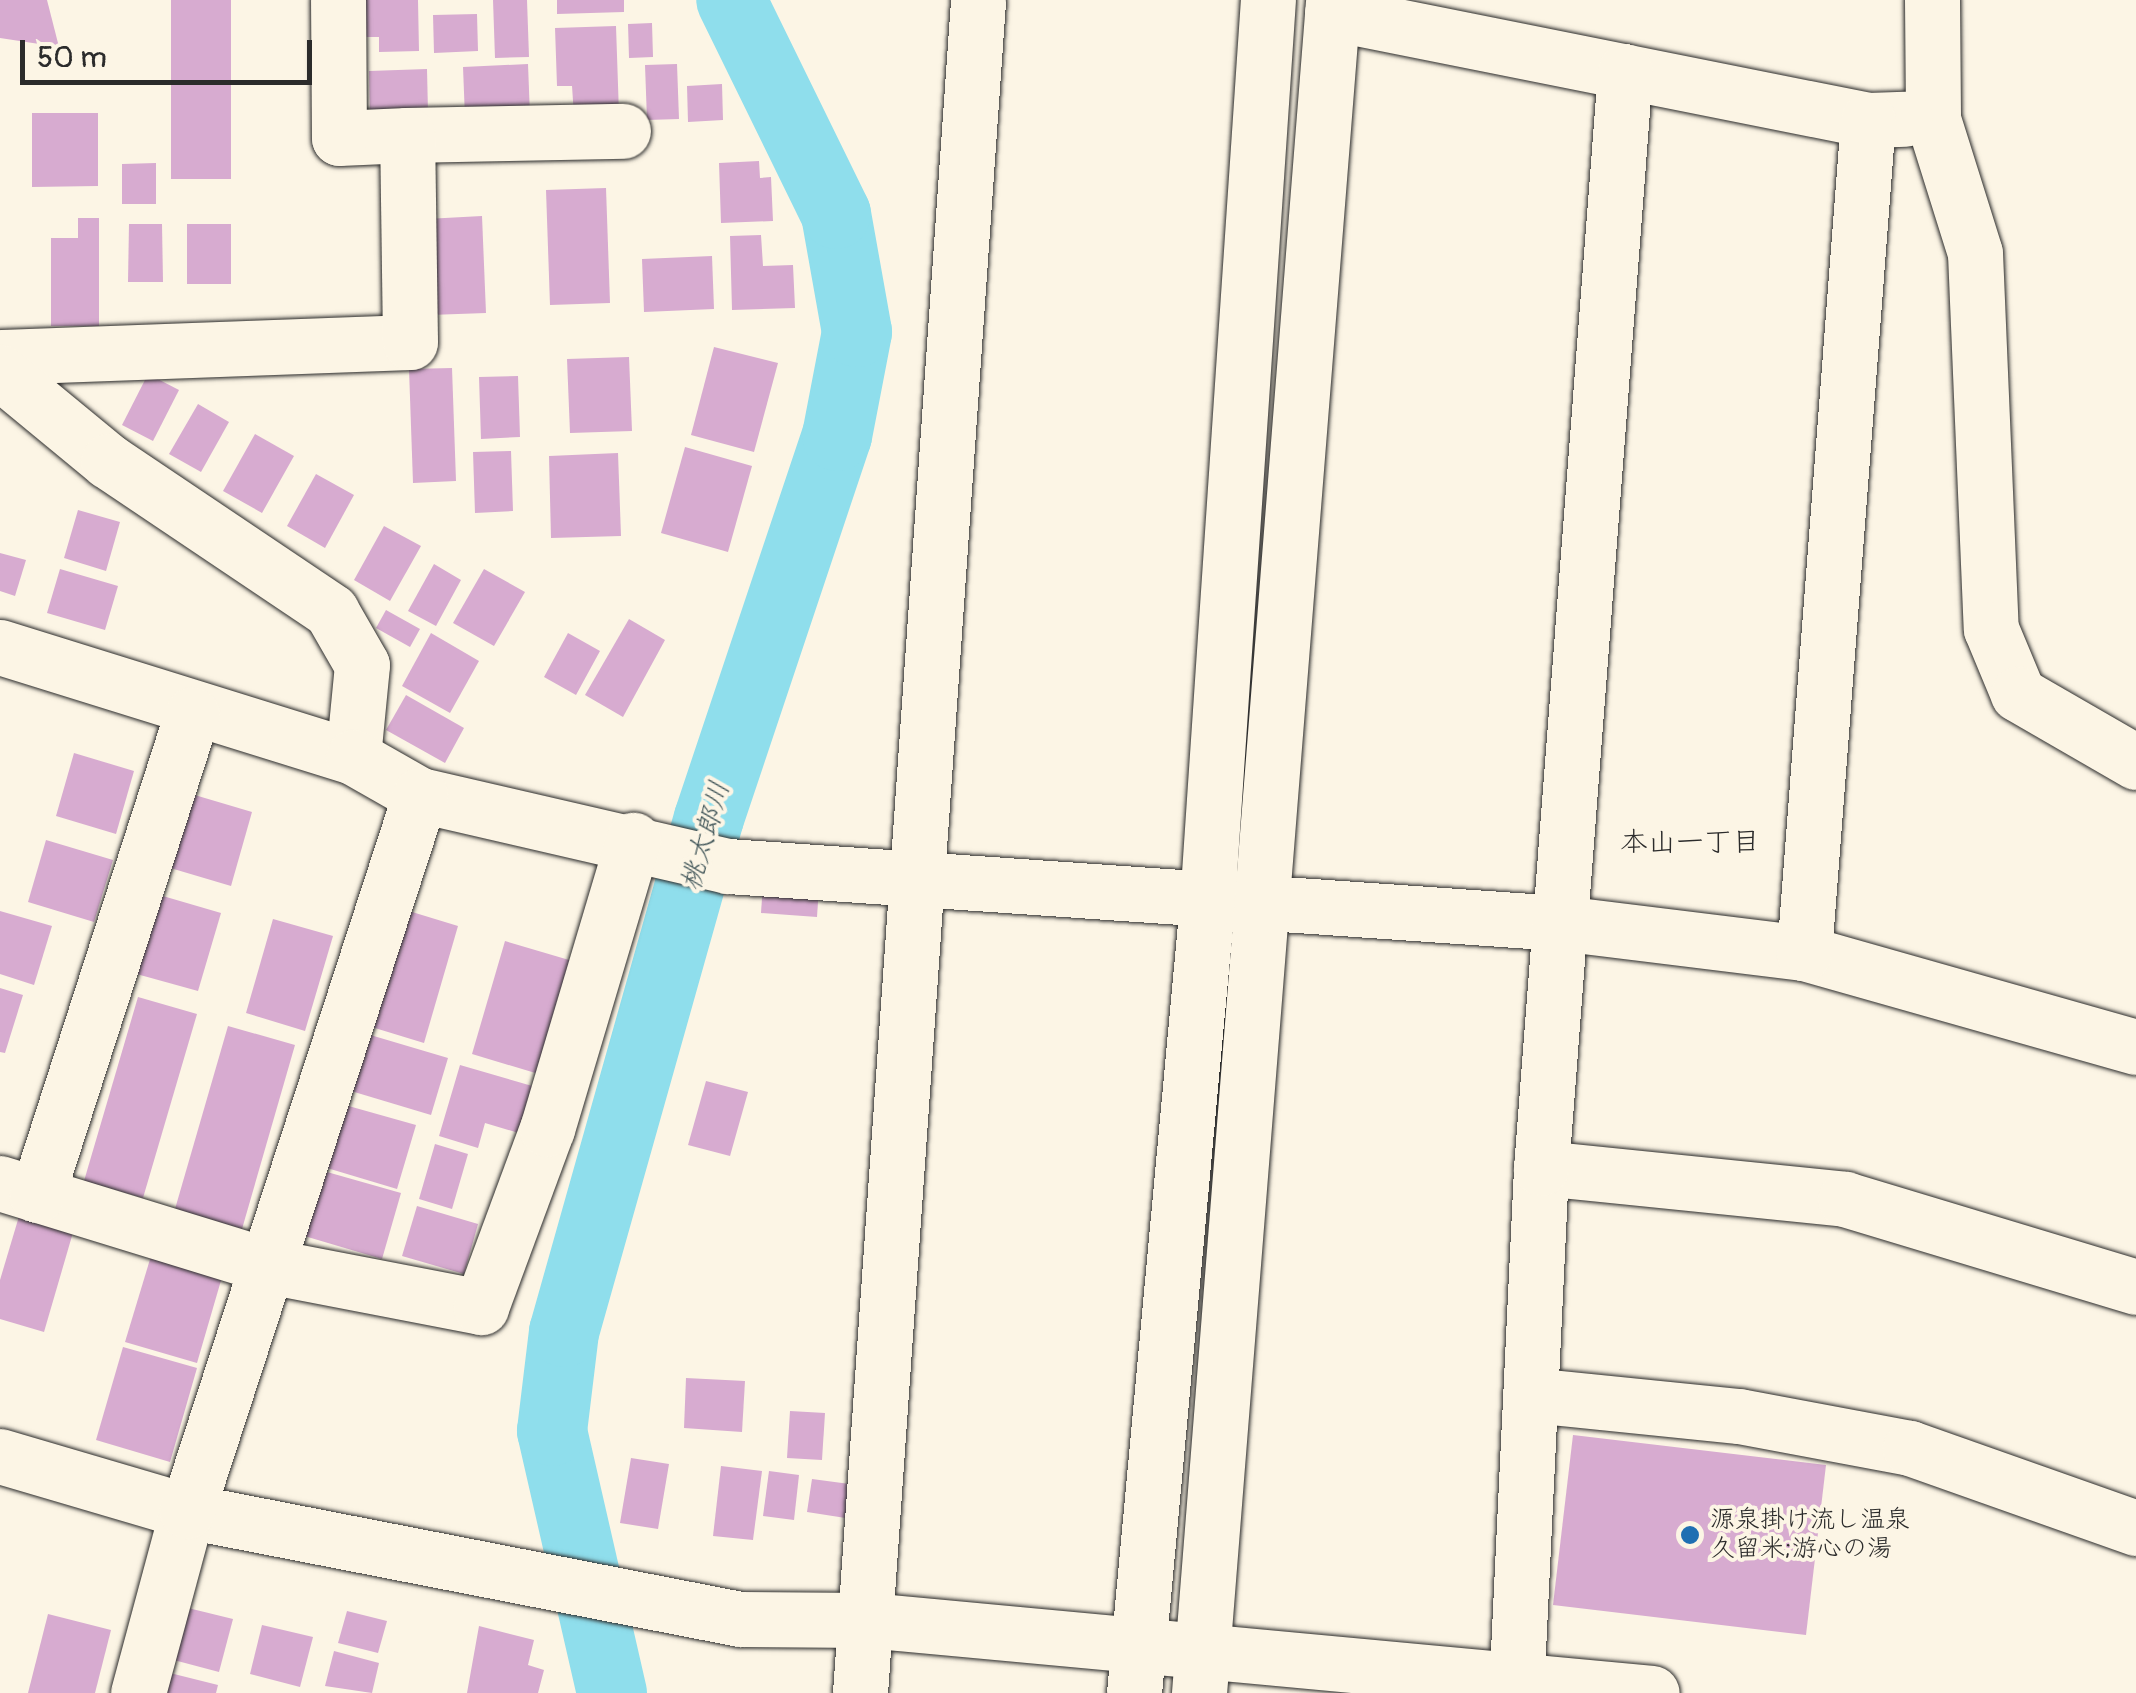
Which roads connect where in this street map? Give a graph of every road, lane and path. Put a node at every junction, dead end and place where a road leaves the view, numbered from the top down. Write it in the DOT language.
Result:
graph roads {
  1 [pos="338,0"];
  2 [pos="978,0"];
  3 [pos="1268,0"];
  4 [pos="1932,0"];
  5 [pos="1332,6"];
  6 [pos="1625,71"];
  7 [pos="1934,119"];
  8 [pos="1868,120"];
  9 [pos="623,131"];
  10 [pos="407,134"];
  11 [pos="0,358"];
  12 [pos="0,372"];
  13 [pos="0,647"];
  14 [pos="192,714"];
  15 [pos="353,758"];
  16 [pos="2136,759"];
  17 [pos="420,795"];
  18 [pos="633,840"];
  19 [pos="915,874"];
  20 [pos="1207,902"];
  21 [pos="1262,908"];
  22 [pos="1560,924"];
  23 [pos="1804,953"];
  24 [pos="2136,1046"];
  25 [pos="1541,1168"];
  26 [pos="19,1189"];
  27 [pos="273,1268"];
  28 [pos="2136,1287"];
  29 [pos="1532,1396"];
  30 [pos="0,1456"];
  31 [pos="187,1511"];
  32 [pos="2136,1528"];
  33 [pos="866,1620"];
  34 [pos="1136,1669"];
  35 [pos="1200,1672"];
  36 [pos="1517,1684"];
  37 [pos="138,1693"];
  38 [pos="860,1693"];
  39 [pos="1652,1693"];
  1 -- 10 [label="street"];
  2 -- 19 [label="street"];
  3 -- 20 [label="street"];
  4 -- 7 [label="street"];
  5 -- 6 [label="street"];
  5 -- 21 [label="street"];
  6 -- 8 [label="street"];
  6 -- 22 [label="street"];
  7 -- 8 [label="street"];
  7 -- 16 [label="street"];
  8 -- 23 [label="street"];
  9 -- 10 [label="street"];
  10 -- 11 [label="street"];
  12 -- 15 [label="street"];
  13 -- 14 [label="street"];
  14 -- 15 [label="street"];
  14 -- 26 [label="street"];
  15 -- 17 [label="street"];
  17 -- 18 [label="street"];
  17 -- 27 [label="street"];
  18 -- 19 [label="street"];
  18 -- 27 [label="street"];
  19 -- 20 [label="street"];
  19 -- 33 [label="street"];
  20 -- 21 [label="street"];
  20 -- 34 [label="street"];
  21 -- 22 [label="street"];
  21 -- 35 [label="street"];
  22 -- 23 [label="street"];
  22 -- 25 [label="street"];
  23 -- 24 [label="street"];
  25 -- 28 [label="street"];
  25 -- 29 [label="street"];
  26 -- 27 [label="street"];
  27 -- 31 [label="street"];
  29 -- 32 [label="street"];
  29 -- 36 [label="street"];
  30 -- 31 [label="street"];
  31 -- 33 [label="street"];
  31 -- 37 [label="street"];
  33 -- 34 [label="street"];
  33 -- 38 [label="street"];
  34 -- 35 [label="street"];
  35 -- 36 [label="street"];
  36 -- 39 [label="street"];
}
